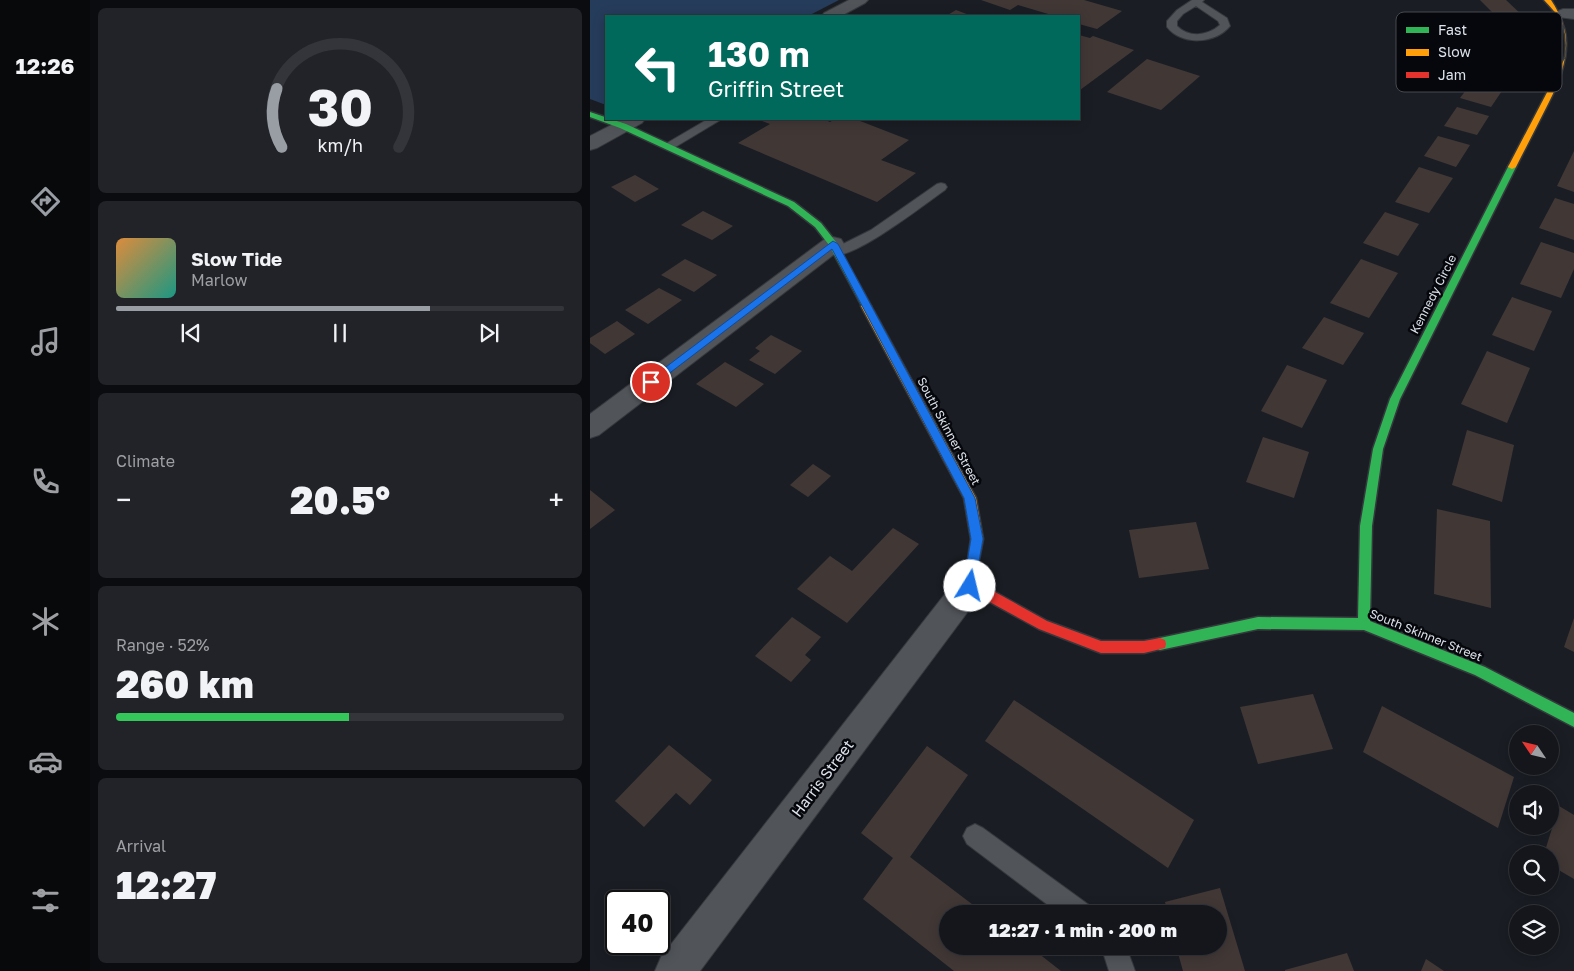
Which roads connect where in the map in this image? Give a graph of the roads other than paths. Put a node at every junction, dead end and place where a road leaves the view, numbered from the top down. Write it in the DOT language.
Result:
graph roads {
  1 [pos="860,0"];
  2 [pos="1547,0"];
  3 [pos="1198,1"];
  4 [pos="1568,14"];
  5 [pos="832,15"];
  6 [pos="1562,70"];
  7 [pos="1551,92"];
  8 [pos="590,114"];
  9 [pos="605,117"];
  10 [pos="714,120"];
  11 [pos="630,122"];
  12 [pos="590,144"];
  13 [pos="668,146"];
  14 [pos="941,187"];
  15 [pos="835,248"];
  16 [pos="590,428"];
  17 [pos="970,586"];
  18 [pos="1364,624"];
  19 [pos="1574,720"];
  20 [pos="975,836"];
  21 [pos="1068,905"];
  22 [pos="1116,955"];
  23 [pos="675,971"];
  24 [pos="1122,971"];
  1 -- 5 [label="street"];
  2 -- 4 [label="street, Kennedy Circle"];
  3 -- 3 [label="lane"];
  4 -- 6 [label="street, Kennedy Circle"];
  7 -- 18 [label="street, Kennedy Circle"];
  8 -- 9 [label="street, South Skinner Street"];
  10 -- 13 [label="lane"];
  11 -- 12 [label="street"];
  11 -- 13 [label="street, South Skinner Street"];
  13 -- 15 [label="street, South Skinner Street"];
  14 -- 15 [label="lane"];
  15 -- 16 [label="street"];
  15 -- 17 [label="street, South Skinner Street"];
  17 -- 18 [label="street, South Skinner Street"];
  17 -- 23 [label="street, Harris Street"];
  18 -- 19 [label="street, South Skinner Street"];
  20 -- 21 [label="lane"];
  22 -- 24 [label="lane"];
}
